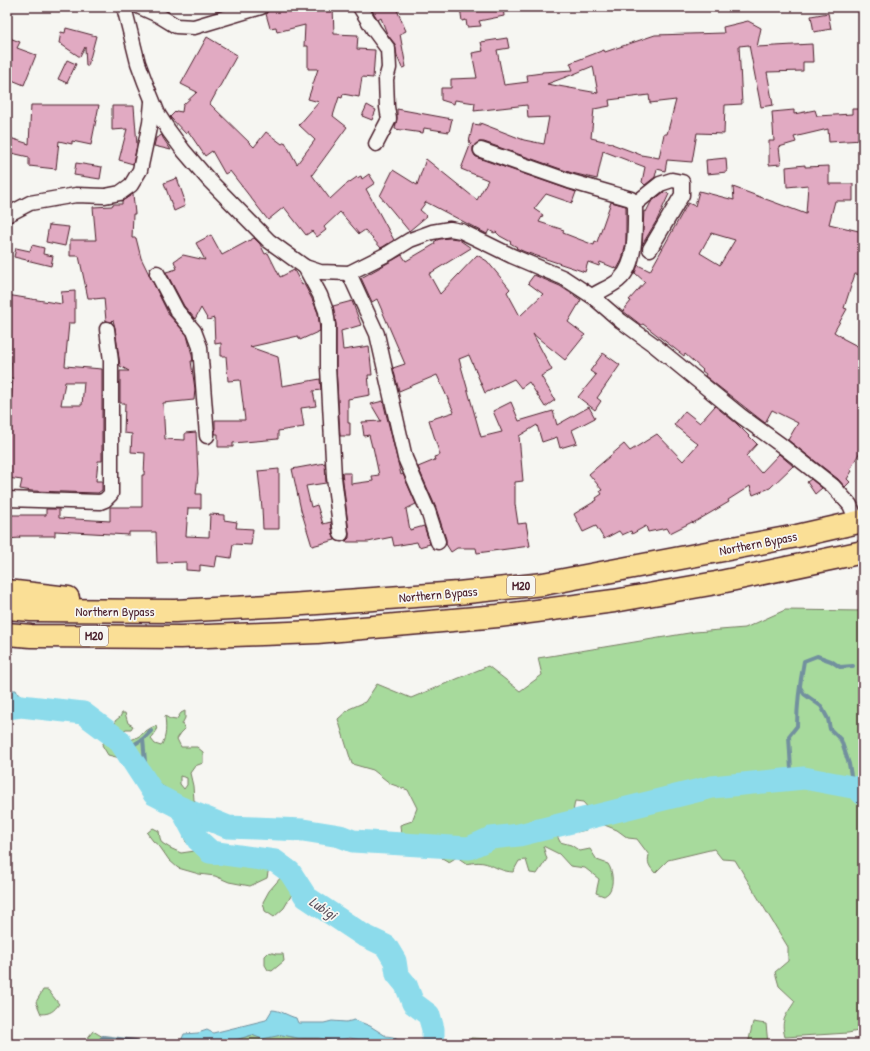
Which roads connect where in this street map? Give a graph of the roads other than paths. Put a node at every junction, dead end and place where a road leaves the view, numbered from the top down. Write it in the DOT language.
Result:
graph roads {
  1 [pos="140,7"];
  2 [pos="261,7"];
  3 [pos="360,7"];
  4 [pos="128,10"];
  5 [pos="152,101"];
  6 [pos="376,144"];
  7 [pos="481,150"];
  8 [pos="635,204"];
  9 [pos="7,215"];
  10 [pos="650,249"];
  11 [pos="305,267"];
  12 [pos="157,273"];
  13 [pos="349,273"];
  14 [pos="592,296"];
  15 [pos="106,329"];
  16 [pos="207,436"];
  17 [pos="7,499"];
  18 [pos="858,517"];
  19 [pos="341,534"];
  20 [pos="438,542"];
  21 [pos="863,552"];
  22 [pos="7,591"];
  23 [pos="7,608"];
  24 [pos="174,611"];
  25 [pos="7,634"];
  26 [pos="180,637"];
  27 [pos="7,642"];
  1 -- 2 [label="street"];
  3 -- 6 [label="street"];
  4 -- 5 [label="street"];
  5 -- 9 [label="street"];
  5 -- 11 [label="street"];
  7 -- 8 [label="street"];
  8 -- 10 [label="street"];
  8 -- 14 [label="street"];
  11 -- 13 [label="street"];
  11 -- 19 [label="street"];
  12 -- 16 [label="street"];
  13 -- 14 [label="street"];
  13 -- 20 [label="street"];
  14 -- 18 [label="street"];
  15 -- 17 [label="street"];
  18 -- 24 [label="highway, Northern Bypass / M20"];
  21 -- 26 [label="highway, Northern Bypass / M20"];
  22 -- 24 [label="highway"];
  23 -- 24 [label="highway, Northern Bypass / M20"];
  25 -- 26 [label="highway, Northern Bypass / M20"];
  26 -- 27 [label="highway"];
}
